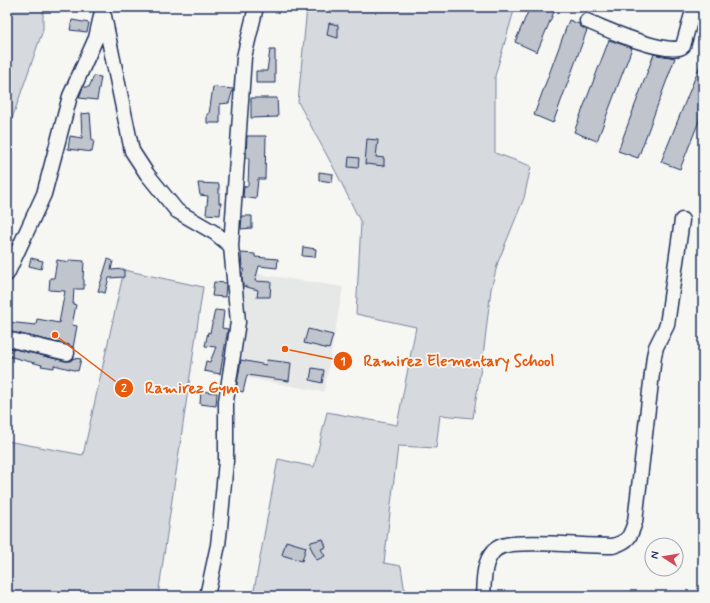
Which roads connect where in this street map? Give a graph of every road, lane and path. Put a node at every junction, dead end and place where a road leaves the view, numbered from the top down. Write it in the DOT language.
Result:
graph roads {
  1 [pos="256,7"];
  2 [pos="694,7"];
  3 [pos="103,9"];
  4 [pos="587,21"];
  5 [pos="682,220"];
  6 [pos="231,246"];
  7 [pos="7,274"];
  8 [pos="7,339"];
  9 [pos="67,353"];
  10 [pos="207,596"];
  11 [pos="483,596"];
  1 -- 6 [label="street"];
  2 -- 4 [label="street"];
  3 -- 6 [label="street"];
  3 -- 7 [label="street"];
  5 -- 11 [label="street"];
  6 -- 10 [label="street"];
  8 -- 9 [label="street"];
}
